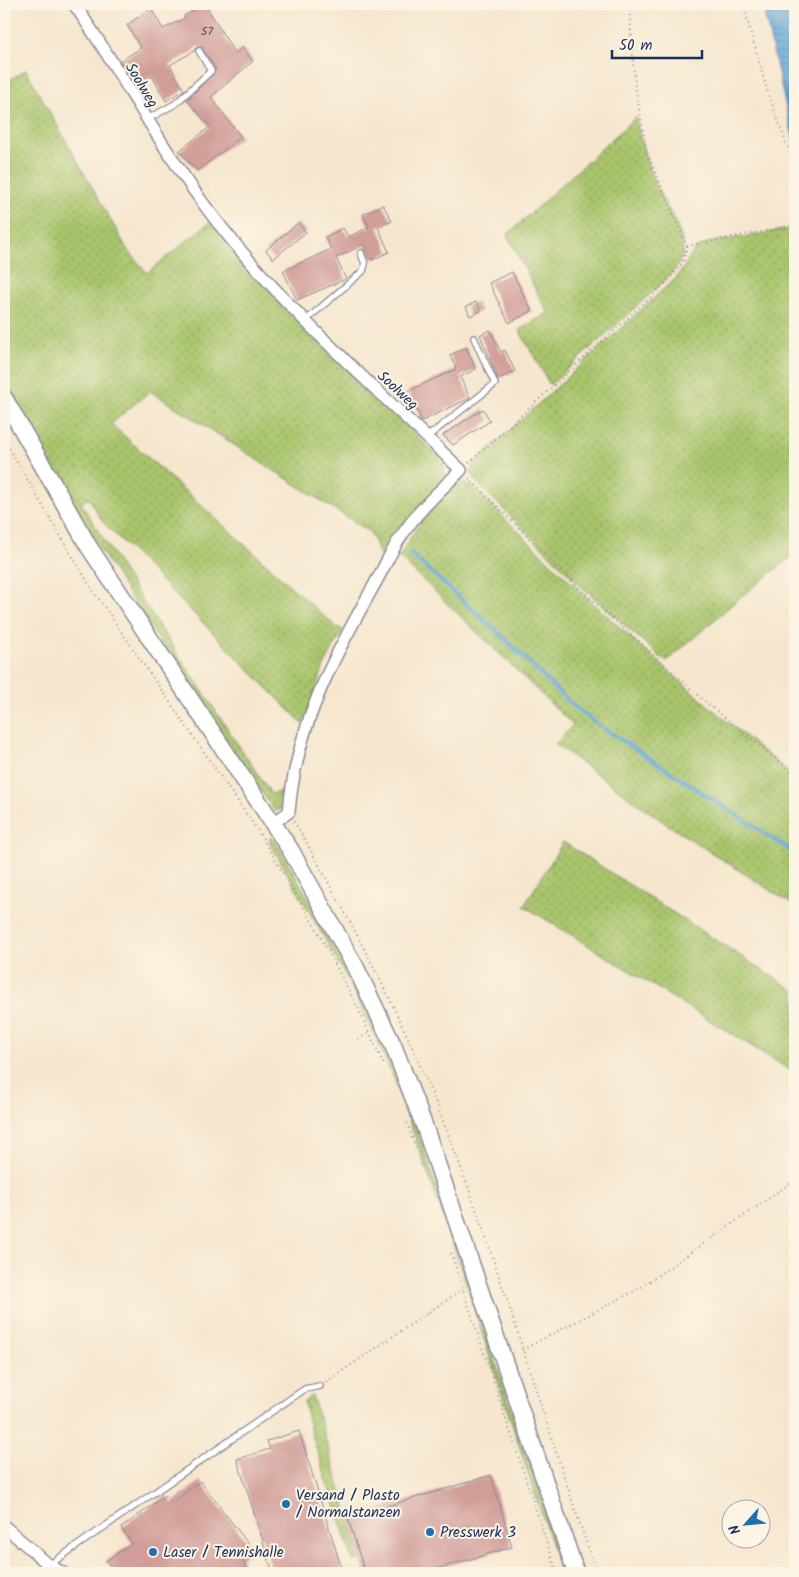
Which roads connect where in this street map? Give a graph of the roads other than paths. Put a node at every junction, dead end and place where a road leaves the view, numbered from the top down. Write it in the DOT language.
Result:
graph roads {
  1 [pos="74,4"];
  2 [pos="199,51"];
  3 [pos="146,120"];
  4 [pos="361,253"];
  5 [pos="305,321"];
  6 [pos="474,338"];
  7 [pos="4,398"];
  8 [pos="427,437"];
  9 [pos="273,823"];
  10 [pos="320,1386"];
  11 [pos="4,1526"];
  12 [pos="49,1565"];
  13 [pos="64,1573"];
  14 [pos="576,1573"];
  1 -- 3 [label="street, Soolweg"];
  2 -- 3 [label="lane"];
  3 -- 5 [label="street, Soolweg"];
  4 -- 5 [label="lane"];
  5 -- 8 [label="street, Soolweg"];
  6 -- 8 [label="lane"];
  7 -- 9 [label="main road"];
  8 -- 9 [label="street, Soolweg"];
  9 -- 14 [label="main road"];
  10 -- 12 [label="lane"];
  11 -- 12 [label="street"];
  12 -- 13 [label="street"];
}
